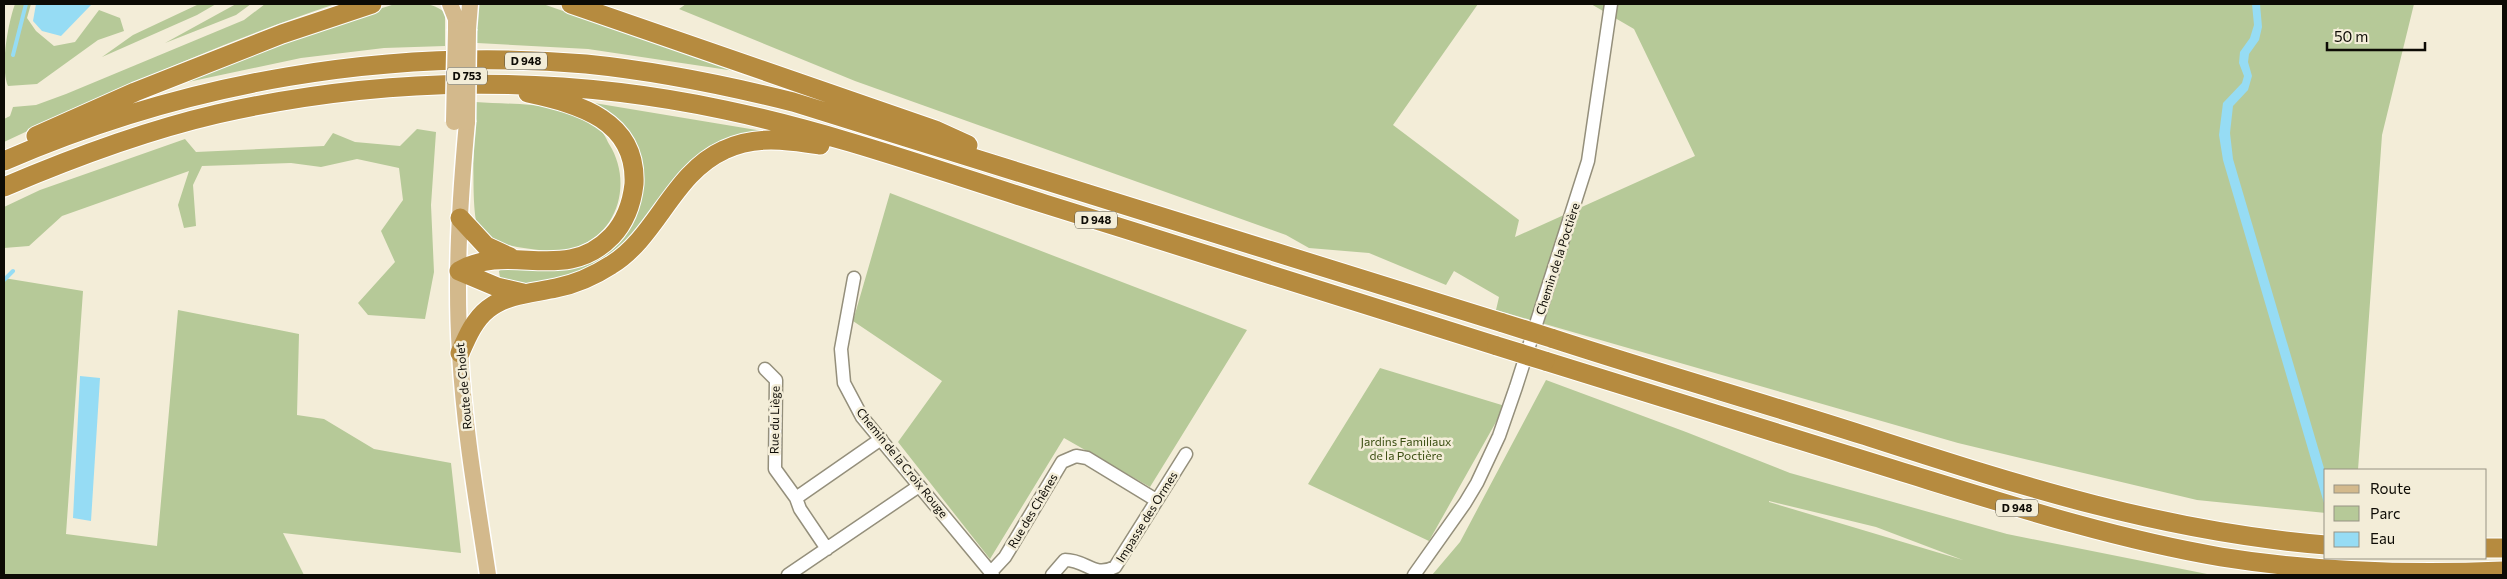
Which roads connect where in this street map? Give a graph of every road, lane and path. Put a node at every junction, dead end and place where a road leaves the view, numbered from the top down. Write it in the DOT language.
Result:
graph roads {
  1 [pos="372,4"];
  2 [pos="450,4"];
  3 [pos="470,4"];
  4 [pos="571,4"];
  5 [pos="1611,4"];
  6 [pos="462,29"];
  7 [pos="483,84"];
  8 [pos="4,154"];
  9 [pos="888,154"];
  10 [pos="4,161"];
  11 [pos="1046,180"];
  12 [pos="4,187"];
  13 [pos="460,218"];
  14 [pos="516,259"];
  15 [pos="459,271"];
  16 [pos="854,278"];
  17 [pos="524,293"];
  18 [pos="460,353"];
  19 [pos="765,369"];
  20 [pos="881,439"];
  21 [pos="1186,454"];
  22 [pos="919,486"];
  23 [pos="796,498"];
  24 [pos="1156,500"];
  25 [pos="2324,545"];
  26 [pos="827,549"];
  27 [pos="2503,571"];
  28 [pos="992,574"];
  29 [pos="488,575"];
  30 [pos="788,575"];
  31 [pos="1052,575"];
  32 [pos="1414,575"];
  1 -- 8 [label="highway"];
  2 -- 6 [label="main road, Route de Cholet / D 753"];
  3 -- 6 [label="main road, Route de Cholet / D 753"];
  4 -- 11 [label="highway"];
  5 -- 32 [label="street, Chemin de la Poctière"];
  6 -- 13 [label="main road, Route de Cholet / D 753, bridge"];
  7 -- 9 [label="highway, D 948"];
  7 -- 12 [label="highway, D 948"];
  7 -- 14 [label="highway"];
  9 -- 17 [label="highway"];
  9 -- 27 [label="highway, D 948, bridge"];
  10 -- 11 [label="highway, D 948"];
  11 -- 25 [label="highway, D 948, bridge"];
  13 -- 14 [label="highway"];
  13 -- 15 [label="main road, Route de Cholet / D 753"];
  14 -- 15 [label="highway"];
  15 -- 17 [label="highway"];
  15 -- 18 [label="main road, Route de Cholet / D 753"];
  16 -- 20 [label="street, Chemin de la Croix Rouge"];
  17 -- 18 [label="highway"];
  18 -- 29 [label="main road, Route de Cholet"];
  19 -- 23 [label="street, Rue du Liège"];
  20 -- 22 [label="street, Chemin de la Croix Rouge"];
  20 -- 23 [label="street"];
  21 -- 24 [label="street, Impasse des Ormes"];
  22 -- 26 [label="street"];
  22 -- 28 [label="street, Chemin de la Croix Rouge"];
  23 -- 26 [label="street, Rue du Liège"];
  24 -- 28 [label="street, Rue des Chênes"];
  24 -- 31 [label="street, Impasse des Ormes"];
  26 -- 30 [label="street"];
}
